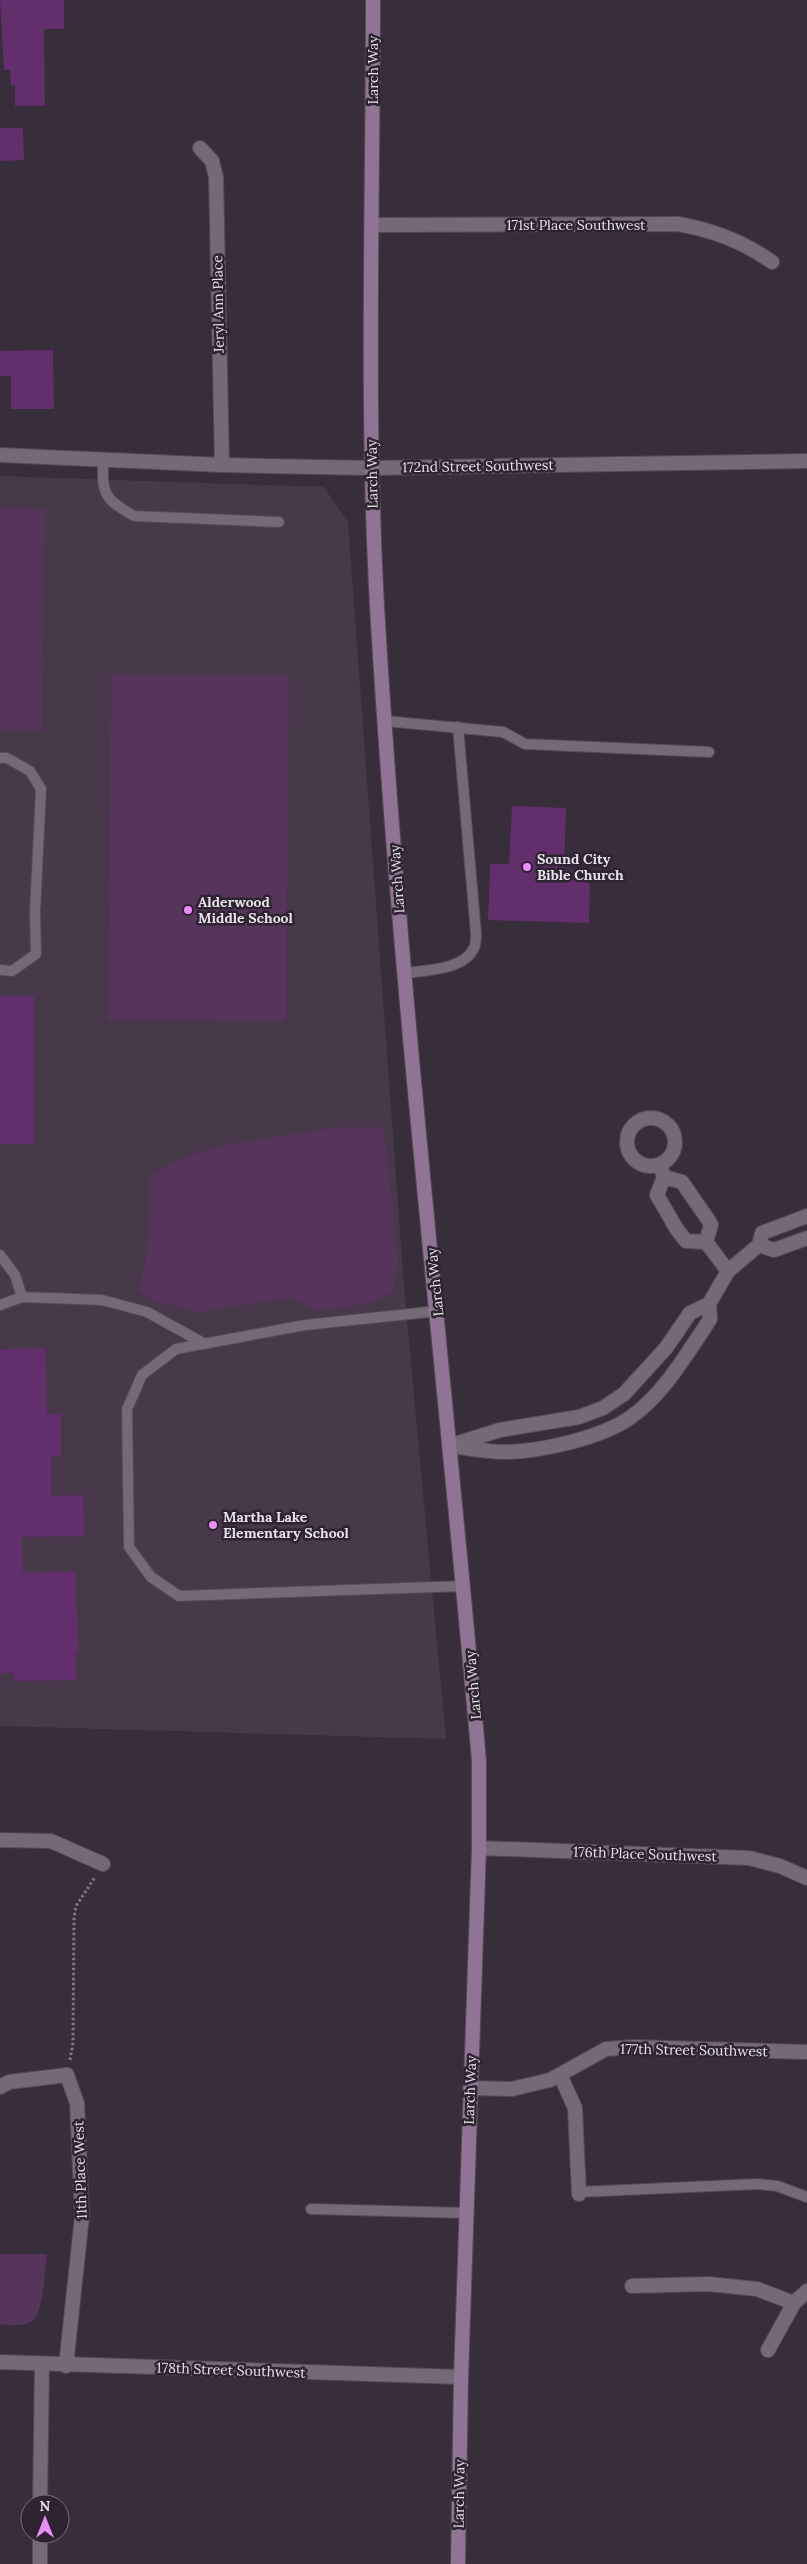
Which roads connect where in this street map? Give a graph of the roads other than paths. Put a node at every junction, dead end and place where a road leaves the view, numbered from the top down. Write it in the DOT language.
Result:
graph roads {
  1 [pos="373,0"];
  2 [pos="200,148"];
  3 [pos="373,225"];
  4 [pos="772,262"];
  5 [pos="0,456"];
  6 [pos="102,460"];
  7 [pos="807,460"];
  8 [pos="222,465"];
  9 [pos="371,468"];
  10 [pos="278,522"];
  11 [pos="385,721"];
  12 [pos="458,727"];
  13 [pos="709,752"];
  14 [pos="0,758"];
  15 [pos="0,970"];
  16 [pos="405,973"];
  17 [pos="807,1216"];
  18 [pos="807,1238"];
  19 [pos="706,1242"];
  20 [pos="759,1245"];
  21 [pos="0,1255"];
  22 [pos="728,1271"];
  23 [pos="22,1297"];
  24 [pos="709,1304"];
  25 [pos="0,1305"];
  26 [pos="438,1311"];
  27 [pos="205,1344"];
  28 [pos="451,1446"];
  29 [pos="464,1586"];
  30 [pos="0,1840"];
  31 [pos="479,1848"];
  32 [pos="104,1864"];
  33 [pos="807,1878"];
  34 [pos="807,2052"];
  35 [pos="560,2075"];
  36 [pos="0,2087"];
  37 [pos="470,2088"];
  38 [pos="579,2193"];
  39 [pos="807,2197"];
  40 [pos="311,2209"];
  41 [pos="466,2213"];
  42 [pos="632,2286"];
  43 [pos="807,2291"];
  44 [pos="794,2303"];
  45 [pos="768,2350"];
  46 [pos="0,2362"];
  47 [pos="42,2364"];
  48 [pos="66,2366"];
  49 [pos="461,2377"];
  50 [pos="40,2494"];
  51 [pos="40,2544"];
  52 [pos="40,2564"];
  53 [pos="458,2564"];
  1 -- 3 [label="main road, Larch Way"];
  2 -- 8 [label="street, Jeryl Ann Place"];
  3 -- 4 [label="street, 171st Place Southwest"];
  3 -- 9 [label="main road, Larch Way"];
  5 -- 6 [label="street, 172nd Street Southwest"];
  6 -- 8 [label="street, 172nd Street Southwest"];
  6 -- 10 [label="lane"];
  7 -- 9 [label="street, 172nd Street Southwest"];
  8 -- 9 [label="street, 172nd Street Southwest"];
  9 -- 11 [label="main road, Larch Way"];
  11 -- 12 [label="lane"];
  11 -- 16 [label="main road, Larch Way"];
  12 -- 13 [label="lane"];
  12 -- 16 [label="lane"];
  14 -- 15 [label="lane"];
  16 -- 26 [label="main road, Larch Way"];
  17 -- 20 [label="street"];
  18 -- 20 [label="street"];
  19 -- 19 [label="street"];
  19 -- 22 [label="street"];
  20 -- 22 [label="street"];
  21 -- 23 [label="lane"];
  22 -- 24 [label="street"];
  23 -- 25 [label="lane"];
  23 -- 27 [label="lane"];
  24 -- 28 [label="street"];
  24 -- 28 [label="street"];
  26 -- 27 [label="lane"];
  26 -- 28 [label="main road, Larch Way"];
  27 -- 29 [label="lane"];
  28 -- 29 [label="main road, Larch Way"];
  29 -- 31 [label="main road, Larch Way"];
  30 -- 32 [label="street"];
  31 -- 33 [label="street, 176th Place Southwest"];
  31 -- 37 [label="main road, Larch Way"];
  34 -- 35 [label="street, 177th Street Southwest"];
  35 -- 37 [label="street, 177th Street Southwest"];
  35 -- 38 [label="street"];
  36 -- 48 [label="street, 11th Place West"];
  37 -- 41 [label="main road, Larch Way"];
  38 -- 39 [label="lane"];
  40 -- 41 [label="lane"];
  41 -- 49 [label="main road, Larch Way"];
  42 -- 44 [label="street"];
  43 -- 44 [label="street"];
  44 -- 45 [label="street"];
  46 -- 47 [label="street, 178th Street Southwest"];
  47 -- 48 [label="street, 178th Street Southwest"];
  47 -- 50 [label="street"];
  48 -- 49 [label="street, 178th Street Southwest"];
  49 -- 53 [label="main road, Larch Way"];
  51 -- 52 [label="street"];
}
